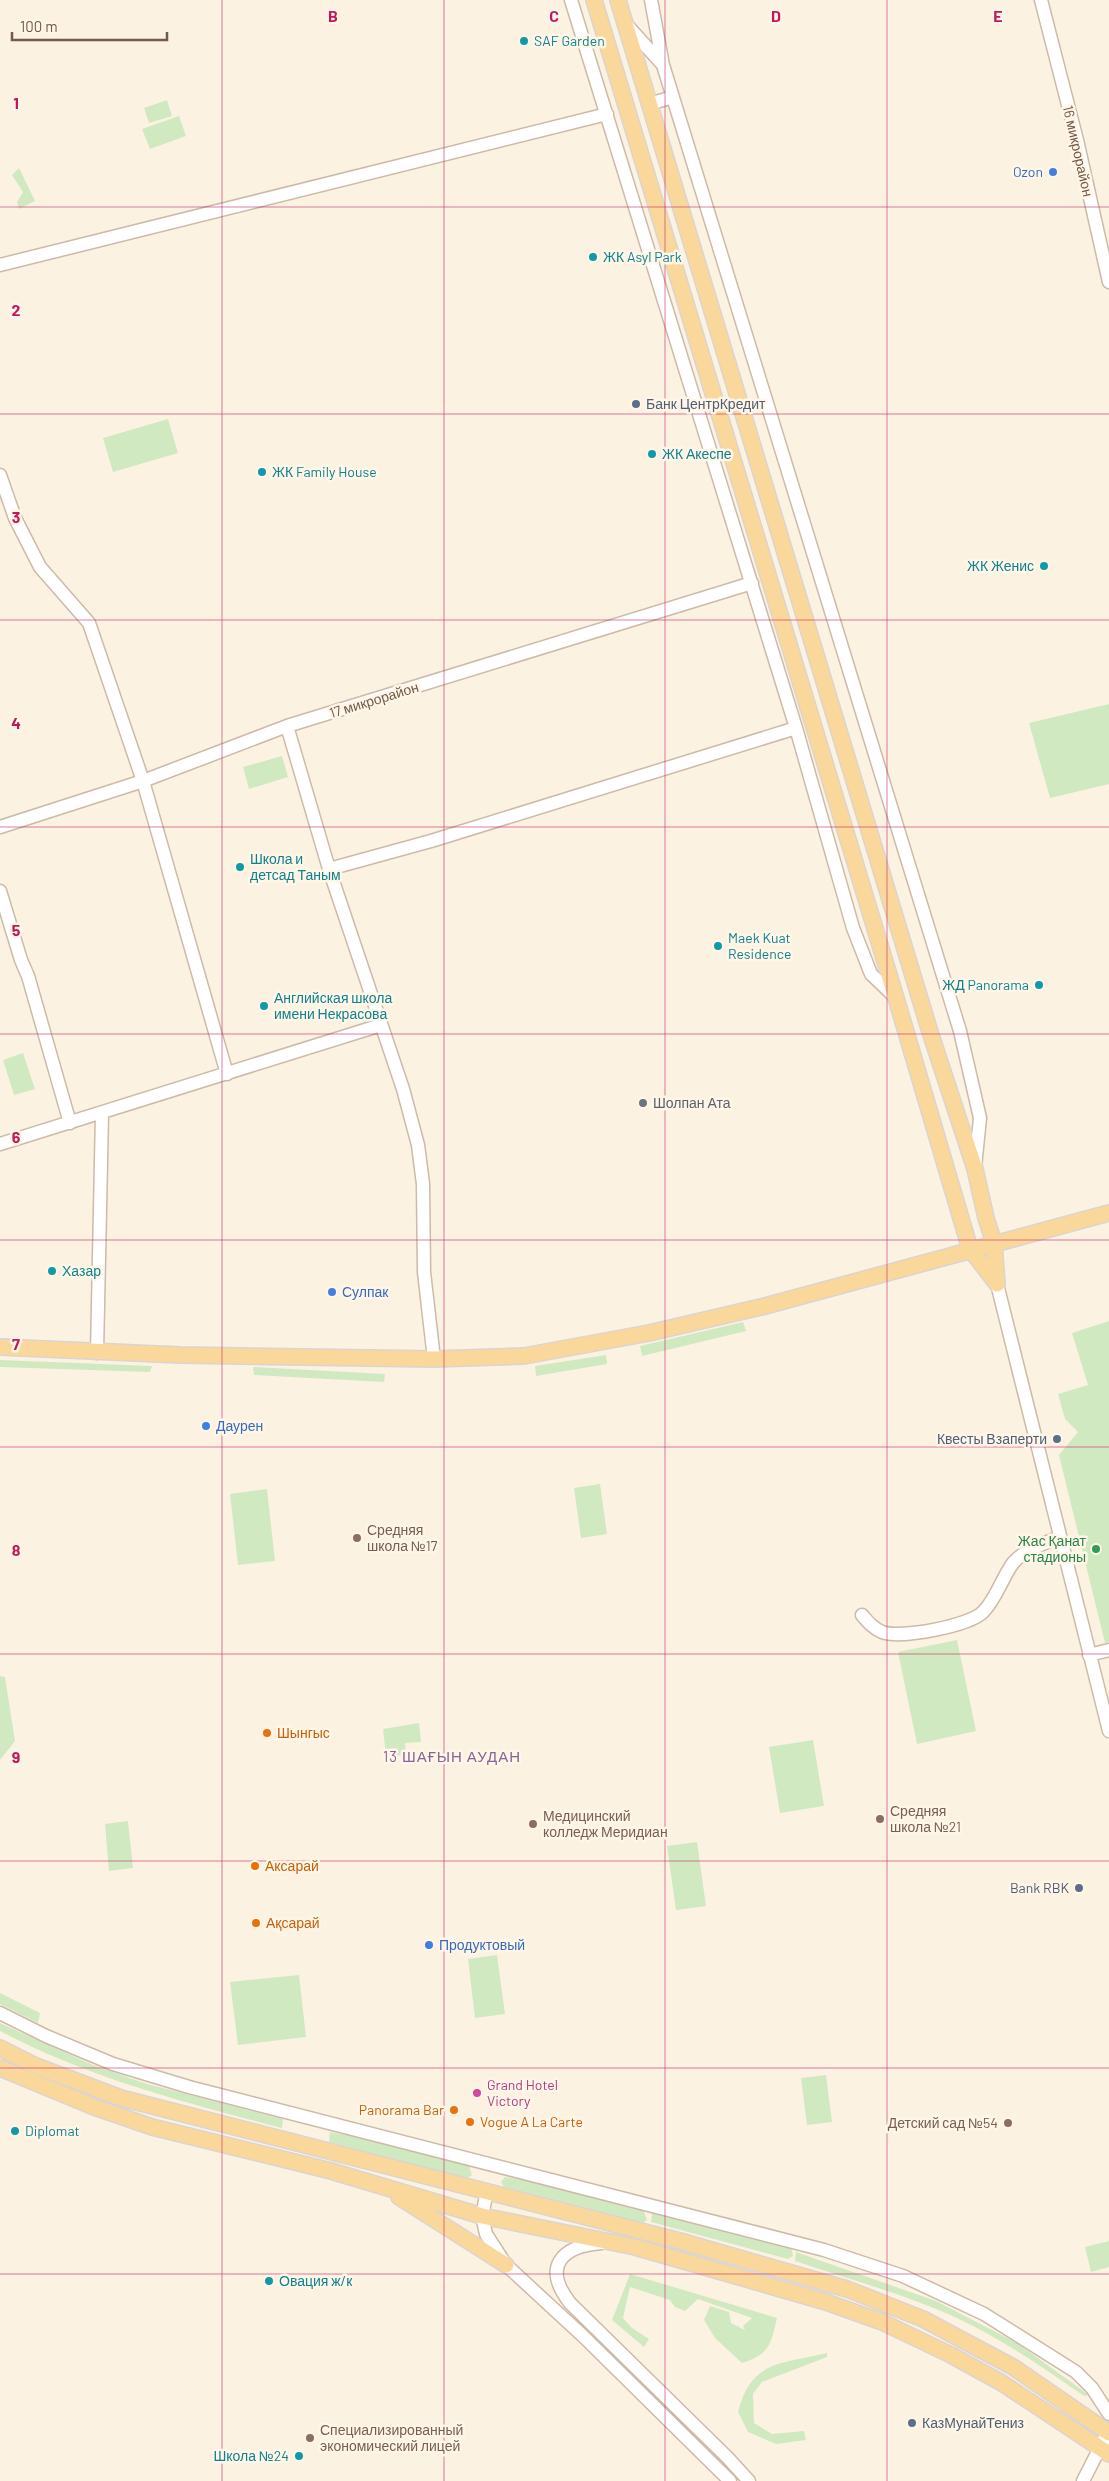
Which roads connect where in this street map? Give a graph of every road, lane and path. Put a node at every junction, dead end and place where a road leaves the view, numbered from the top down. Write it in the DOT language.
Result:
graph roads {
  1 [pos="571,0"];
  2 [pos="594,0"];
  3 [pos="618,0"];
  4 [pos="651,0"];
  5 [pos="1041,0"];
  6 [pos="625,24"];
  7 [pos="663,65"];
  8 [pos="673,97"];
  9 [pos="649,104"];
  10 [pos="607,114"];
  11 [pos="0,265"];
  12 [pos="1109,282"];
  13 [pos="0,475"];
  14 [pos="769,501"];
  15 [pos="748,508"];
  16 [pos="752,583"];
  17 [pos="287,726"];
  18 [pos="796,728"];
  19 [pos="143,781"];
  20 [pos="0,828"];
  21 [pos="329,869"];
  22 [pos="0,891"];
  23 [pos="896,998"];
  24 [pos="381,1025"];
  25 [pos="227,1074"];
  26 [pos="102,1114"];
  27 [pos="70,1123"];
  28 [pos="0,1144"];
  29 [pos="975,1169"];
  30 [pos="1109,1213"];
  31 [pos="994,1243"];
  32 [pos="970,1249"];
  33 [pos="997,1284"];
  34 [pos="0,1347"];
  35 [pos="97,1353"];
  36 [pos="434,1359"];
  37 [pos="1060,1537"];
  38 [pos="862,1615"];
  39 [pos="1109,1650"];
  40 [pos="1089,1654"];
  41 [pos="1109,1731"];
  42 [pos="0,2014"];
  43 [pos="0,2048"];
  44 [pos="0,2068"];
  45 [pos="379,2184"];
  46 [pos="487,2191"];
  47 [pos="482,2216"];
  48 [pos="612,2242"];
  49 [pos="506,2265"];
  50 [pos="1109,2414"];
  51 [pos="1108,2432"];
  52 [pos="1104,2451"];
  53 [pos="730,2481"];
  54 [pos="748,2481"];
  55 [pos="1083,2481"];
  1 -- 10 [label="street"];
  2 -- 15 [label="main road"];
  3 -- 6 [label="main road"];
  4 -- 7 [label="street"];
  5 -- 12 [label="street, 16 микрорайон"];
  6 -- 7 [label="street"];
  6 -- 9 [label="main road"];
  7 -- 8 [label="street"];
  8 -- 9 [label="street"];
  8 -- 29 [label="street"];
  9 -- 14 [label="main road"];
  10 -- 11 [label="street"];
  10 -- 16 [label="street"];
  13 -- 19 [label="street"];
  14 -- 15 [label="main road"];
  14 -- 29 [label="main road"];
  15 -- 23 [label="main road"];
  16 -- 17 [label="street, 17 микрорайон"];
  16 -- 18 [label="street"];
  17 -- 19 [label="street, 17 микрорайон"];
  17 -- 21 [label="street"];
  18 -- 21 [label="street"];
  18 -- 23 [label="street"];
  19 -- 20 [label="street, 17 микрорайон"];
  19 -- 25 [label="street"];
  21 -- 24 [label="street"];
  22 -- 27 [label="street"];
  23 -- 32 [label="main road"];
  24 -- 25 [label="street"];
  24 -- 36 [label="street"];
  25 -- 26 [label="street"];
  26 -- 27 [label="street"];
  26 -- 35 [label="street"];
  27 -- 28 [label="street"];
  29 -- 31 [label="main road"];
  30 -- 31 [label="main road"];
  31 -- 32 [label="main road"];
  31 -- 33 [label="main road"];
  32 -- 33 [label="main road"];
  32 -- 36 [label="main road"];
  33 -- 37 [label="street"];
  34 -- 35 [label="main road"];
  35 -- 36 [label="main road"];
  37 -- 38 [label="street"];
  37 -- 40 [label="street"];
  39 -- 40 [label="street"];
  40 -- 41 [label="street"];
  42 -- 50 [label="street"];
  43 -- 46 [label="main road"];
  44 -- 45 [label="main road"];
  45 -- 47 [label="main road"];
  45 -- 49 [label="main road"];
  46 -- 47 [label="street"];
  46 -- 51 [label="main road"];
  47 -- 48 [label="main road"];
  47 -- 49 [label="street"];
  48 -- 52 [label="main road"];
  48 -- 54 [label="street"];
  49 -- 53 [label="street"];
  51 -- 52 [label="street"];
  52 -- 55 [label="street"];
}
